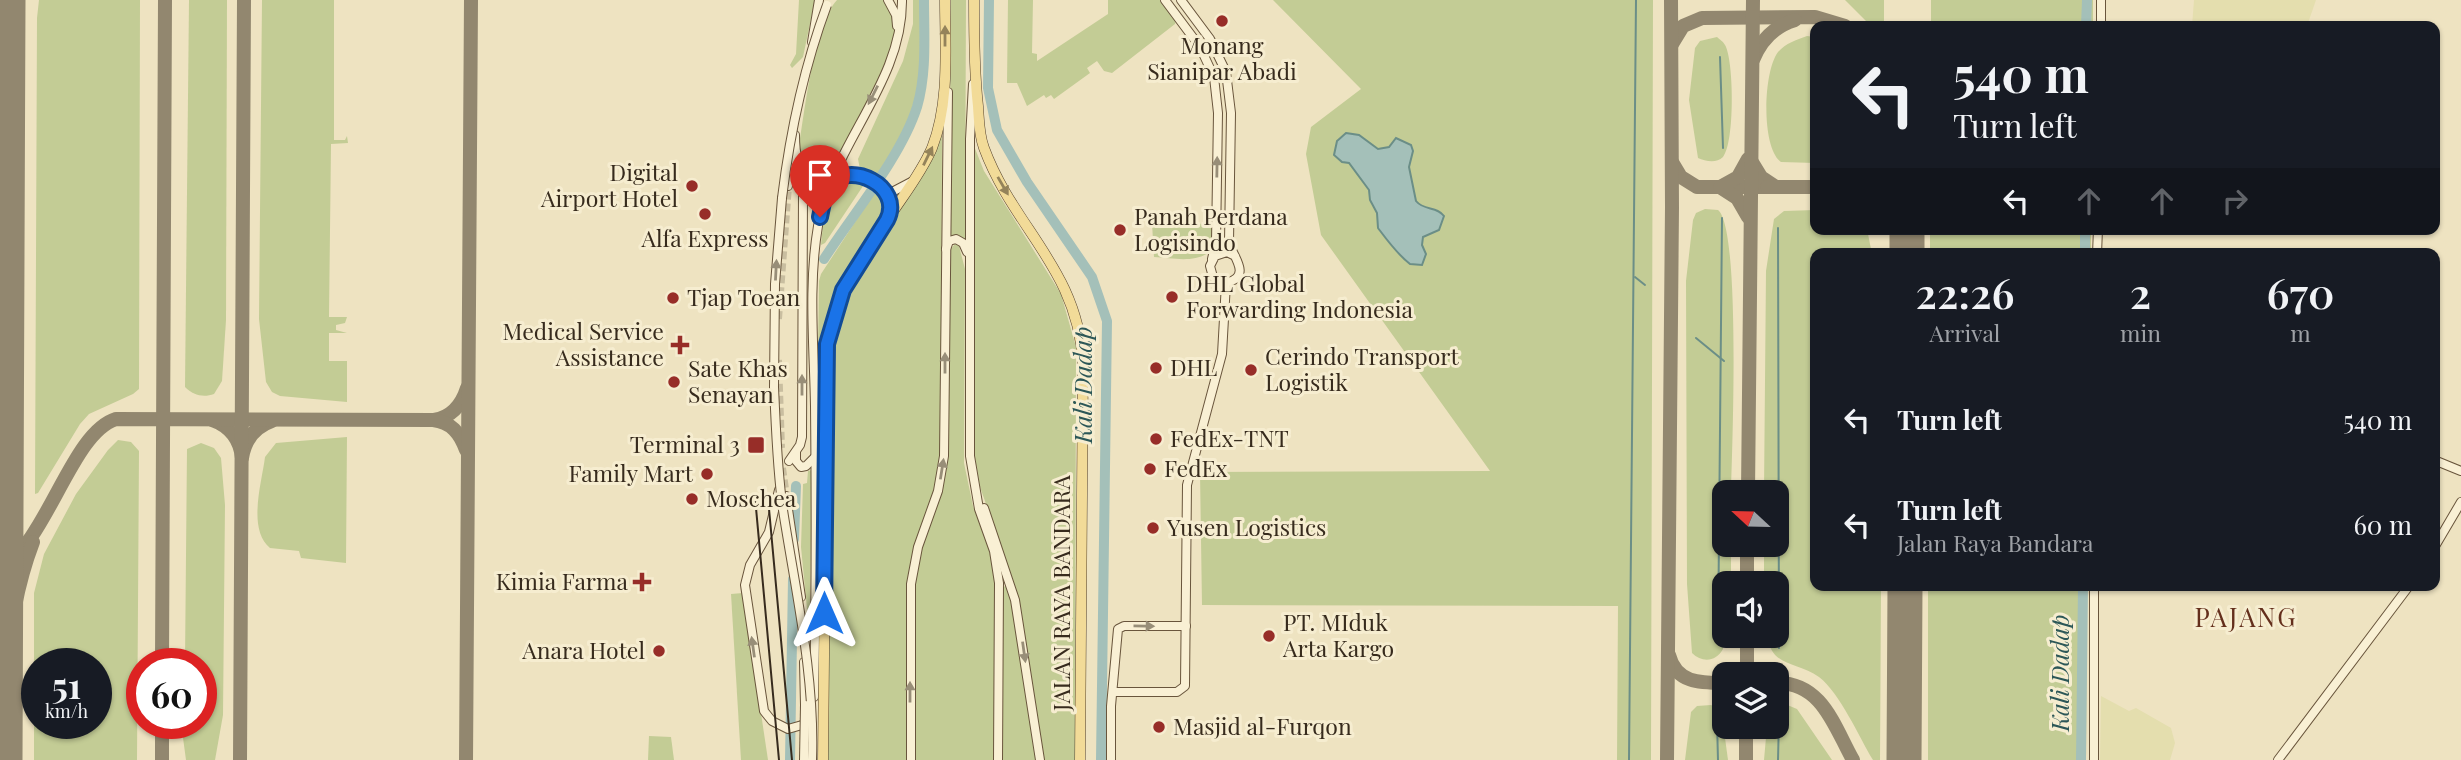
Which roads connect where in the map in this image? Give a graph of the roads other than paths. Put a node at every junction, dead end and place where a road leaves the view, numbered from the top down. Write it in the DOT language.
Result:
graph roads {
  1 [pos="819,0"];
  2 [pos="831,0"];
  3 [pos="888,0"];
  4 [pos="946,0"];
  5 [pos="974,0"];
  6 [pos="1165,0"];
  7 [pos="1181,0"];
  8 [pos="2101,0"];
  9 [pos="902,4"];
  10 [pos="1195,19"];
  11 [pos="2101,21"];
  12 [pos="1184,26"];
  13 [pos="898,36"];
  14 [pos="812,43"];
  15 [pos="897,66"];
  16 [pos="945,72"];
  17 [pos="974,74"];
  18 [pos="1227,74"];
  19 [pos="883,76"];
  20 [pos="1214,77"];
  21 [pos="1218,113"];
  22 [pos="1231,113"];
  23 [pos="794,135"];
  24 [pos="845,152"];
  25 [pos="800,162"];
  26 [pos="813,171"];
  27 [pos="917,177"];
  28 [pos="788,186"];
  29 [pos="827,189"];
  30 [pos="886,191"];
  31 [pos="887,220"];
  32 [pos="946,251"];
  33 [pos="1235,256"];
  34 [pos="1212,259"];
  35 [pos="969,268"];
  36 [pos="1226,283"];
  37 [pos="796,452"];
  38 [pos="815,456"];
  39 [pos="789,461"];
  40 [pos="2440,462"];
  41 [pos="2461,471"];
  42 [pos="782,472"];
  43 [pos="974,486"];
  44 [pos="786,495"];
  45 [pos="2461,502"];
  46 [pos="2440,538"];
  47 [pos="2094,591"];
  48 [pos="2405,591"];
  49 [pos="1186,626"];
  50 [pos="1114,694"];
  51 [pos="813,710"];
  52 [pos="1114,758"];
  53 [pos="804,760"];
  54 [pos="811,760"];
  55 [pos="823,760"];
  56 [pos="911,760"];
  57 [pos="998,760"];
  58 [pos="1040,760"];
  59 [pos="1080,760"];
  60 [pos="2094,760"];
  61 [pos="2278,760"];
  1 -- 14 [label="street"];
  2 -- 14 [label="street"];
  54 -- 2 [label="street, one-way, bridge"];
  3 -- 13 [label="street"];
  16 -- 4 [label="main road, one-way"];
  5 -- 17 [label="main road, JALAN RAYA BANDARA"];
  6 -- 12 [label="street"];
  7 -- 10 [label="street"];
  8 -- 11 [label="street"];
  9 -- 13 [label="street"];
  10 -- 12 [label="street"];
  10 -- 18 [label="street"];
  12 -- 20 [label="street"];
  13 -- 19 [label="street"];
  14 -- 23 [label="street"];
  15 -- 19 [label="street"];
  27 -- 16 [label="main road, one-way"];
  16 -- 32 [label="street"];
  17 -- 35 [label="street, JALAN RAYA BANDARA"];
  17 -- 59 [label="main road, JALAN RAYA BANDARA, one-way"];
  18 -- 20 [label="street"];
  18 -- 22 [label="street"];
  19 -- 24 [label="street, one-way"];
  20 -- 21 [label="street"];
  21 -- 22 [label="street"];
  34 -- 21 [label="street, one-way"];
  22 -- 33 [label="street"];
  23 -- 25 [label="street"];
  23 -- 28 [label="street"];
  24 -- 26 [label="street"];
  24 -- 29 [label="street"];
  25 -- 26 [label="street"];
  37 -- 25 [label="street, one-way"];
  26 -- 29 [label="street"];
  27 -- 30 [label="street"];
  27 -- 31 [label="main road"];
  29 -- 30 [label="street"];
  29 -- 38 [label="street"];
  30 -- 31 [label="street"];
  31 -- 55 [label="main road"];
  32 -- 35 [label="street"];
  56 -- 32 [label="street, one-way"];
  33 -- 34 [label="street"];
  33 -- 36 [label="street"];
  34 -- 36 [label="street"];
  35 -- 43 [label="street, JALAN RAYA BANDARA"];
  36 -- 49 [label="street"];
  37 -- 38 [label="street"];
  37 -- 39 [label="street"];
  38 -- 51 [label="street"];
  40 -- 41 [label="street"];
  51 -- 42 [label="street, one-way"];
  43 -- 57 [label="street, JALAN RAYA BANDARA"];
  43 -- 58 [label="street, JALAN RAYA BANDARA, one-way"];
  44 -- 53 [label="street, bridge"];
  45 -- 46 [label="street"];
  47 -- 60 [label="street"];
  48 -- 61 [label="street"];
  49 -- 50 [label="street"];
  50 -- 49 [label="street, one-way"];
  50 -- 52 [label="street"];
  51 -- 54 [label="street"];
}
